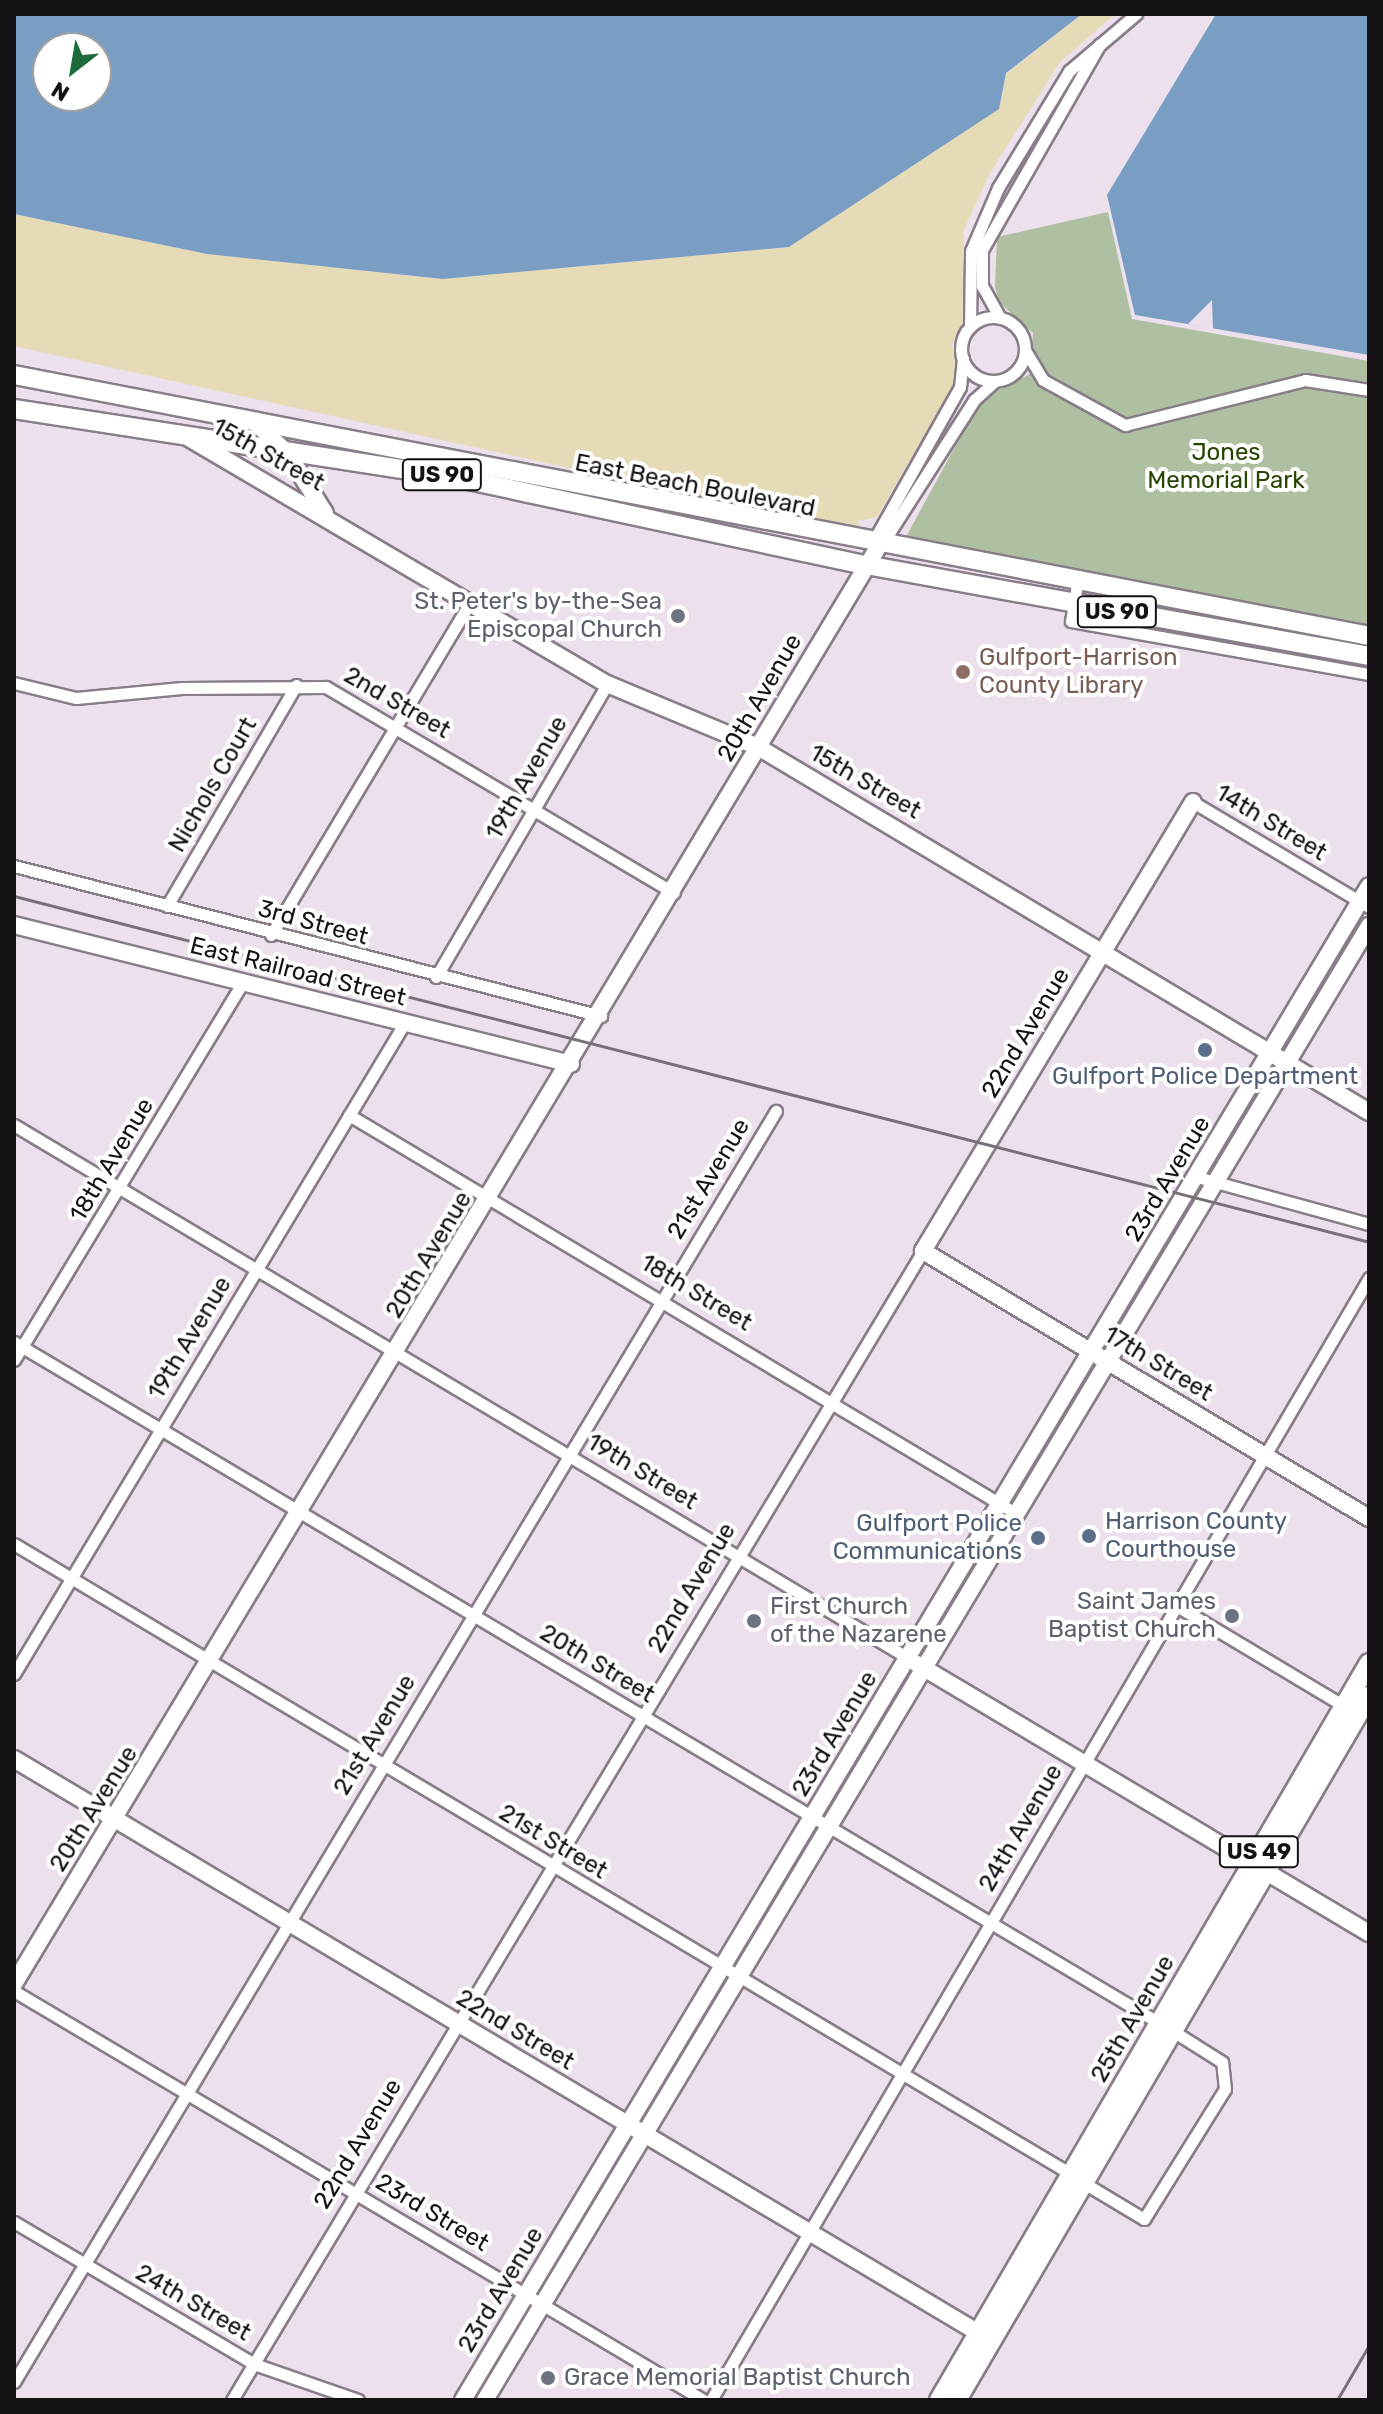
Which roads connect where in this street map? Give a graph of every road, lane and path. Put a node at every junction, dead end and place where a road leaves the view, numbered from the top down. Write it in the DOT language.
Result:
graph roads {
  1 [pos="1136,14"];
  2 [pos="1100,44"];
  3 [pos="1000,318"];
  4 [pos="970,327"];
  5 [pos="1025,350"];
  6 [pos="963,358"];
  7 [pos="14,375"];
  8 [pos="1008,377"];
  9 [pos="1043,380"];
  10 [pos="995,381"];
  11 [pos="1369,390"];
  12 [pos="14,409"];
  13 [pos="258,425"];
  14 [pos="187,437"];
  15 [pos="287,453"];
  16 [pos="326,514"];
  17 [pos="878,547"];
  18 [pos="866,565"];
  19 [pos="1077,584"];
  20 [pos="470,602"];
  21 [pos="1074,605"];
  22 [pos="1369,636"];
  23 [pos="1369,656"];
  24 [pos="1369,674"];
  25 [pos="14,683"];
  26 [pos="607,684"];
  27 [pos="296,685"];
  28 [pos="395,727"];
  29 [pos="758,747"];
  30 [pos="1193,802"];
  31 [pos="535,810"];
  32 [pos="14,866"];
  33 [pos="674,893"];
  34 [pos="1366,898"];
  35 [pos="167,906"];
  36 [pos="14,925"];
  37 [pos="1369,926"];
  38 [pos="271,935"];
  39 [pos="1331,951"];
  40 [pos="1103,952"];
  41 [pos="1344,969"];
  42 [pos="436,977"];
  43 [pos="243,982"];
  44 [pos="601,1016"];
  45 [pos="404,1024"];
  46 [pos="1271,1054"];
  47 [pos="571,1064"];
  48 [pos="1288,1064"];
  49 [pos="776,1111"];
  50 [pos="1369,1112"];
  51 [pos="349,1115"];
  52 [pos="14,1125"];
  53 [pos="1197,1177"];
  54 [pos="1216,1184"];
  55 [pos="121,1189"];
  56 [pos="491,1197"];
  57 [pos="1369,1224"];
  58 [pos="923,1251"];
  59 [pos="257,1270"];
  60 [pos="1369,1278"];
  61 [pos="662,1298"];
  62 [pos="18,1344"];
  63 [pos="1092,1352"];
  64 [pos="398,1354"];
  65 [pos="14,1360"];
  66 [pos="1108,1362"];
  67 [pos="833,1401"];
  68 [pos="161,1430"];
  69 [pos="568,1456"];
  70 [pos="1264,1456"];
  71 [pos="1001,1503"];
  72 [pos="302,1514"];
  73 [pos="1017,1514"];
  74 [pos="1369,1518"];
  75 [pos="14,1544"];
  76 [pos="739,1557"];
  77 [pos="72,1578"];
  78 [pos="1177,1606"];
  79 [pos="472,1615"];
  80 [pos="908,1658"];
  81 [pos="212,1662"];
  82 [pos="1369,1663"];
  83 [pos="926,1669"];
  84 [pos="14,1674"];
  85 [pos="1369,1696"];
  86 [pos="1357,1714"];
  87 [pos="643,1717"];
  88 [pos="14,1759"];
  89 [pos="1084,1764"];
  90 [pos="383,1765"];
  91 [pos="812,1819"];
  92 [pos="116,1820"];
  93 [pos="829,1829"];
  94 [pos="552,1867"];
  95 [pos="1259,1868"];
  96 [pos="289,1923"];
  97 [pos="990,1924"];
  98 [pos="1369,1933"];
  99 [pos="722,1969"];
  100 [pos="738,1978"];
  101 [pos="14,1984"];
  102 [pos="14,1991"];
  103 [pos="458,2024"];
  104 [pos="1166,2027"];
  105 [pos="903,2075"];
  106 [pos="187,2094"];
  107 [pos="628,2125"];
  108 [pos="645,2135"];
  109 [pos="1077,2178"];
  110 [pos="356,2194"];
  111 [pos="1144,2219"];
  112 [pos="14,2222"];
  113 [pos="810,2233"];
  114 [pos="85,2264"];
  115 [pos="526,2295"];
  116 [pos="542,2305"];
  117 [pos="985,2337"];
  118 [pos="254,2364"];
  119 [pos="14,2382"];
  120 [pos="232,2400"];
  121 [pos="358,2400"];
  122 [pos="463,2400"];
  123 [pos="485,2400"];
  124 [pos="703,2400"];
  125 [pos="711,2400"];
  126 [pos="939,2400"];
  127 [pos="957,2400"];
  1 -- 2 [label="street"];
  2 -- 3 [label="street"];
  2 -- 4 [label="street"];
  3 -- 4 [label="street"];
  3 -- 5 [label="street"];
  4 -- 6 [label="street"];
  5 -- 8 [label="street"];
  5 -- 9 [label="street"];
  6 -- 10 [label="street"];
  6 -- 17 [label="street, 20th Avenue"];
  7 -- 13 [label="main road, East Beach Boulevard / US 90"];
  8 -- 9 [label="street"];
  8 -- 10 [label="street"];
  9 -- 11 [label="street"];
  10 -- 17 [label="street, 20th Avenue"];
  12 -- 14 [label="main road, East Beach Boulevard / US 90"];
  13 -- 15 [label="street, 15th Street"];
  13 -- 17 [label="main road, East Beach Boulevard / US 90"];
  14 -- 15 [label="main road, East Beach Boulevard / US 90"];
  14 -- 16 [label="street, 15th Street"];
  15 -- 16 [label="street, 15th Street"];
  15 -- 18 [label="main road, East Beach Boulevard / US 90"];
  16 -- 20 [label="street, 15th Street"];
  17 -- 18 [label="street, 20th Avenue"];
  17 -- 19 [label="main road, East Beach Boulevard / US 90"];
  18 -- 21 [label="main road, East Beach Boulevard / US 90"];
  18 -- 29 [label="street, 20th Avenue"];
  19 -- 21 [label="street"];
  19 -- 22 [label="main road, East Beach Boulevard / US 90"];
  20 -- 26 [label="street, 15th Street"];
  20 -- 28 [label="street"];
  21 -- 23 [label="main road, East Beach Boulevard / US 90"];
  21 -- 24 [label="street"];
  25 -- 27 [label="street, 2nd Street"];
  26 -- 29 [label="street, 15th Street"];
  26 -- 31 [label="street, 19th Avenue"];
  27 -- 28 [label="street, 2nd Street"];
  27 -- 35 [label="street, Nichols Court"];
  28 -- 31 [label="street, 2nd Street"];
  28 -- 38 [label="street"];
  29 -- 33 [label="street, 20th Avenue"];
  29 -- 40 [label="street, 15th Street"];
  30 -- 34 [label="street, 14th Street"];
  30 -- 40 [label="street, 22nd Avenue"];
  31 -- 33 [label="street, 2nd Street"];
  31 -- 42 [label="street, 19th Avenue"];
  32 -- 35 [label="street, 3rd Street"];
  33 -- 44 [label="street, 20th Avenue"];
  34 -- 39 [label="street, 23rd Avenue"];
  35 -- 38 [label="street, 3rd Street"];
  36 -- 43 [label="street, East Railroad Street"];
  37 -- 41 [label="street, 23rd Avenue"];
  38 -- 42 [label="street, 3rd Street"];
  39 -- 41 [label="street"];
  39 -- 46 [label="street, 23rd Avenue"];
  40 -- 46 [label="street, 15th Street"];
  40 -- 58 [label="street, 22nd Avenue"];
  41 -- 48 [label="street, 23rd Avenue"];
  42 -- 44 [label="street, 3rd Street"];
  43 -- 45 [label="street, East Railroad Street"];
  43 -- 55 [label="street, 18th Avenue"];
  44 -- 47 [label="street, 20th Avenue"];
  45 -- 47 [label="street, East Railroad Street"];
  45 -- 51 [label="street, 19th Avenue"];
  46 -- 48 [label="street, 15th Street"];
  46 -- 53 [label="street, 23rd Avenue"];
  47 -- 56 [label="street, 20th Avenue"];
  48 -- 50 [label="street, 15th Street"];
  48 -- 54 [label="street, 23rd Avenue"];
  49 -- 61 [label="street, 21st Avenue"];
  51 -- 56 [label="street, 18th Street"];
  51 -- 59 [label="street, 19th Avenue"];
  52 -- 55 [label="street, 19th Street"];
  53 -- 54 [label="street"];
  53 -- 63 [label="street, 23rd Avenue"];
  54 -- 57 [label="street"];
  54 -- 66 [label="street, 23rd Avenue"];
  55 -- 59 [label="street, 19th Street"];
  55 -- 62 [label="street, 18th Avenue"];
  56 -- 61 [label="street, 18th Street"];
  56 -- 64 [label="street, 20th Avenue"];
  58 -- 63 [label="street, 17th Street"];
  58 -- 67 [label="street, 22nd Avenue"];
  59 -- 64 [label="street, 19th Street"];
  59 -- 68 [label="street, 19th Avenue"];
  60 -- 70 [label="street, 24th Avenue"];
  61 -- 67 [label="street, 18th Street"];
  61 -- 69 [label="street, 21st Avenue"];
  62 -- 65 [label="street, 18th Avenue"];
  62 -- 68 [label="street, 20th Street"];
  63 -- 66 [label="street, 17th Street"];
  63 -- 71 [label="street, 23rd Avenue"];
  64 -- 69 [label="street, 19th Street"];
  64 -- 72 [label="street, 20th Avenue"];
  66 -- 70 [label="street, 17th Street"];
  66 -- 73 [label="street, 23rd Avenue"];
  67 -- 71 [label="street, 18th Street"];
  67 -- 76 [label="street, 22nd Avenue"];
  68 -- 72 [label="street, 20th Street"];
  68 -- 77 [label="street, 19th Avenue"];
  69 -- 76 [label="street, 19th Street"];
  69 -- 79 [label="street, 21st Avenue"];
  70 -- 74 [label="street, 17th Street"];
  70 -- 78 [label="street, 24th Avenue"];
  71 -- 73 [label="street, 18th Street"];
  71 -- 80 [label="street, 23rd Avenue"];
  72 -- 79 [label="street, 20th Street"];
  72 -- 81 [label="street, 20th Avenue"];
  73 -- 83 [label="street, 23rd Avenue"];
  75 -- 77 [label="street, 21st Street"];
  76 -- 80 [label="street, 19th Street"];
  76 -- 87 [label="street, 22nd Avenue"];
  77 -- 81 [label="street, 21st Street"];
  77 -- 84 [label="street, 19th Avenue"];
  78 -- 86 [label="street"];
  78 -- 89 [label="street, 24th Avenue"];
  79 -- 87 [label="street, 20th Street"];
  79 -- 90 [label="street, 21st Avenue"];
  80 -- 83 [label="street, 19th Street"];
  80 -- 91 [label="street, 23rd Avenue"];
  81 -- 90 [label="street, 21st Street"];
  81 -- 92 [label="street, 20th Avenue"];
  82 -- 86 [label="main road, 25th Avenue / US 49"];
  83 -- 89 [label="street, 19th Street"];
  83 -- 93 [label="street, 23rd Avenue"];
  85 -- 86 [label="main road, 25th Avenue / US 49"];
  86 -- 95 [label="main road, 25th Avenue / US 49"];
  87 -- 91 [label="street, 20th Street"];
  87 -- 94 [label="street, 22nd Avenue"];
  88 -- 92 [label="street, 22nd Street"];
  89 -- 95 [label="street, 19th Street"];
  89 -- 97 [label="street, 24th Avenue"];
  90 -- 94 [label="street, 21st Street"];
  90 -- 96 [label="street, 21st Avenue"];
  91 -- 93 [label="street, 20th Street"];
  91 -- 99 [label="street, 23rd Avenue"];
  92 -- 96 [label="street, 22nd Street"];
  92 -- 101 [label="street, 20th Avenue"];
  93 -- 97 [label="street, 20th Street"];
  93 -- 100 [label="street, 23rd Avenue"];
  94 -- 99 [label="street, 21st Street"];
  94 -- 103 [label="street, 22nd Avenue"];
  95 -- 98 [label="street, 19th Street"];
  95 -- 104 [label="main road, 25th Avenue / US 49"];
  96 -- 103 [label="street, 22nd Street"];
  96 -- 106 [label="street, 21st Avenue"];
  97 -- 104 [label="street, 20th Street"];
  97 -- 105 [label="street, 24th Avenue"];
  99 -- 100 [label="street, 21st Street"];
  99 -- 107 [label="street, 23rd Avenue"];
  100 -- 105 [label="street, 21st Street"];
  100 -- 108 [label="street, 23rd Avenue"];
  102 -- 106 [label="street, 23rd Street"];
  103 -- 107 [label="street, 22nd Street"];
  103 -- 110 [label="street, 22nd Avenue"];
  104 -- 109 [label="main road, 25th Avenue / US 49"];
  104 -- 111 [label="street, 20th Street"];
  105 -- 109 [label="street, 21st Street"];
  105 -- 113 [label="street, 24th Avenue"];
  106 -- 110 [label="street, 23rd Street"];
  106 -- 114 [label="street, 21st Avenue"];
  107 -- 108 [label="street, 22nd Street"];
  107 -- 115 [label="street, 23rd Avenue"];
  108 -- 113 [label="street, 22nd Street"];
  108 -- 116 [label="street, 23rd Avenue"];
  109 -- 111 [label="street, 21st Street"];
  109 -- 117 [label="main road, 25th Avenue / US 49"];
  110 -- 115 [label="street, 23rd Street"];
  110 -- 118 [label="street, 22nd Avenue"];
  112 -- 114 [label="street, 24th Street"];
  113 -- 117 [label="street, 22nd Street"];
  113 -- 125 [label="street, 24th Avenue"];
  114 -- 118 [label="street, 24th Street"];
  114 -- 119 [label="street, 21st Avenue"];
  115 -- 116 [label="street, 23rd Street"];
  115 -- 122 [label="street, 23rd Avenue"];
  116 -- 123 [label="street, 23rd Avenue"];
  116 -- 124 [label="street, 23rd Street"];
  117 -- 126 [label="main road, 25th Avenue / US 49"];
  117 -- 127 [label="main road, 25th Avenue / US 49"];
  118 -- 120 [label="street, 22nd Avenue"];
  118 -- 121 [label="street, 24th Street"];
}
